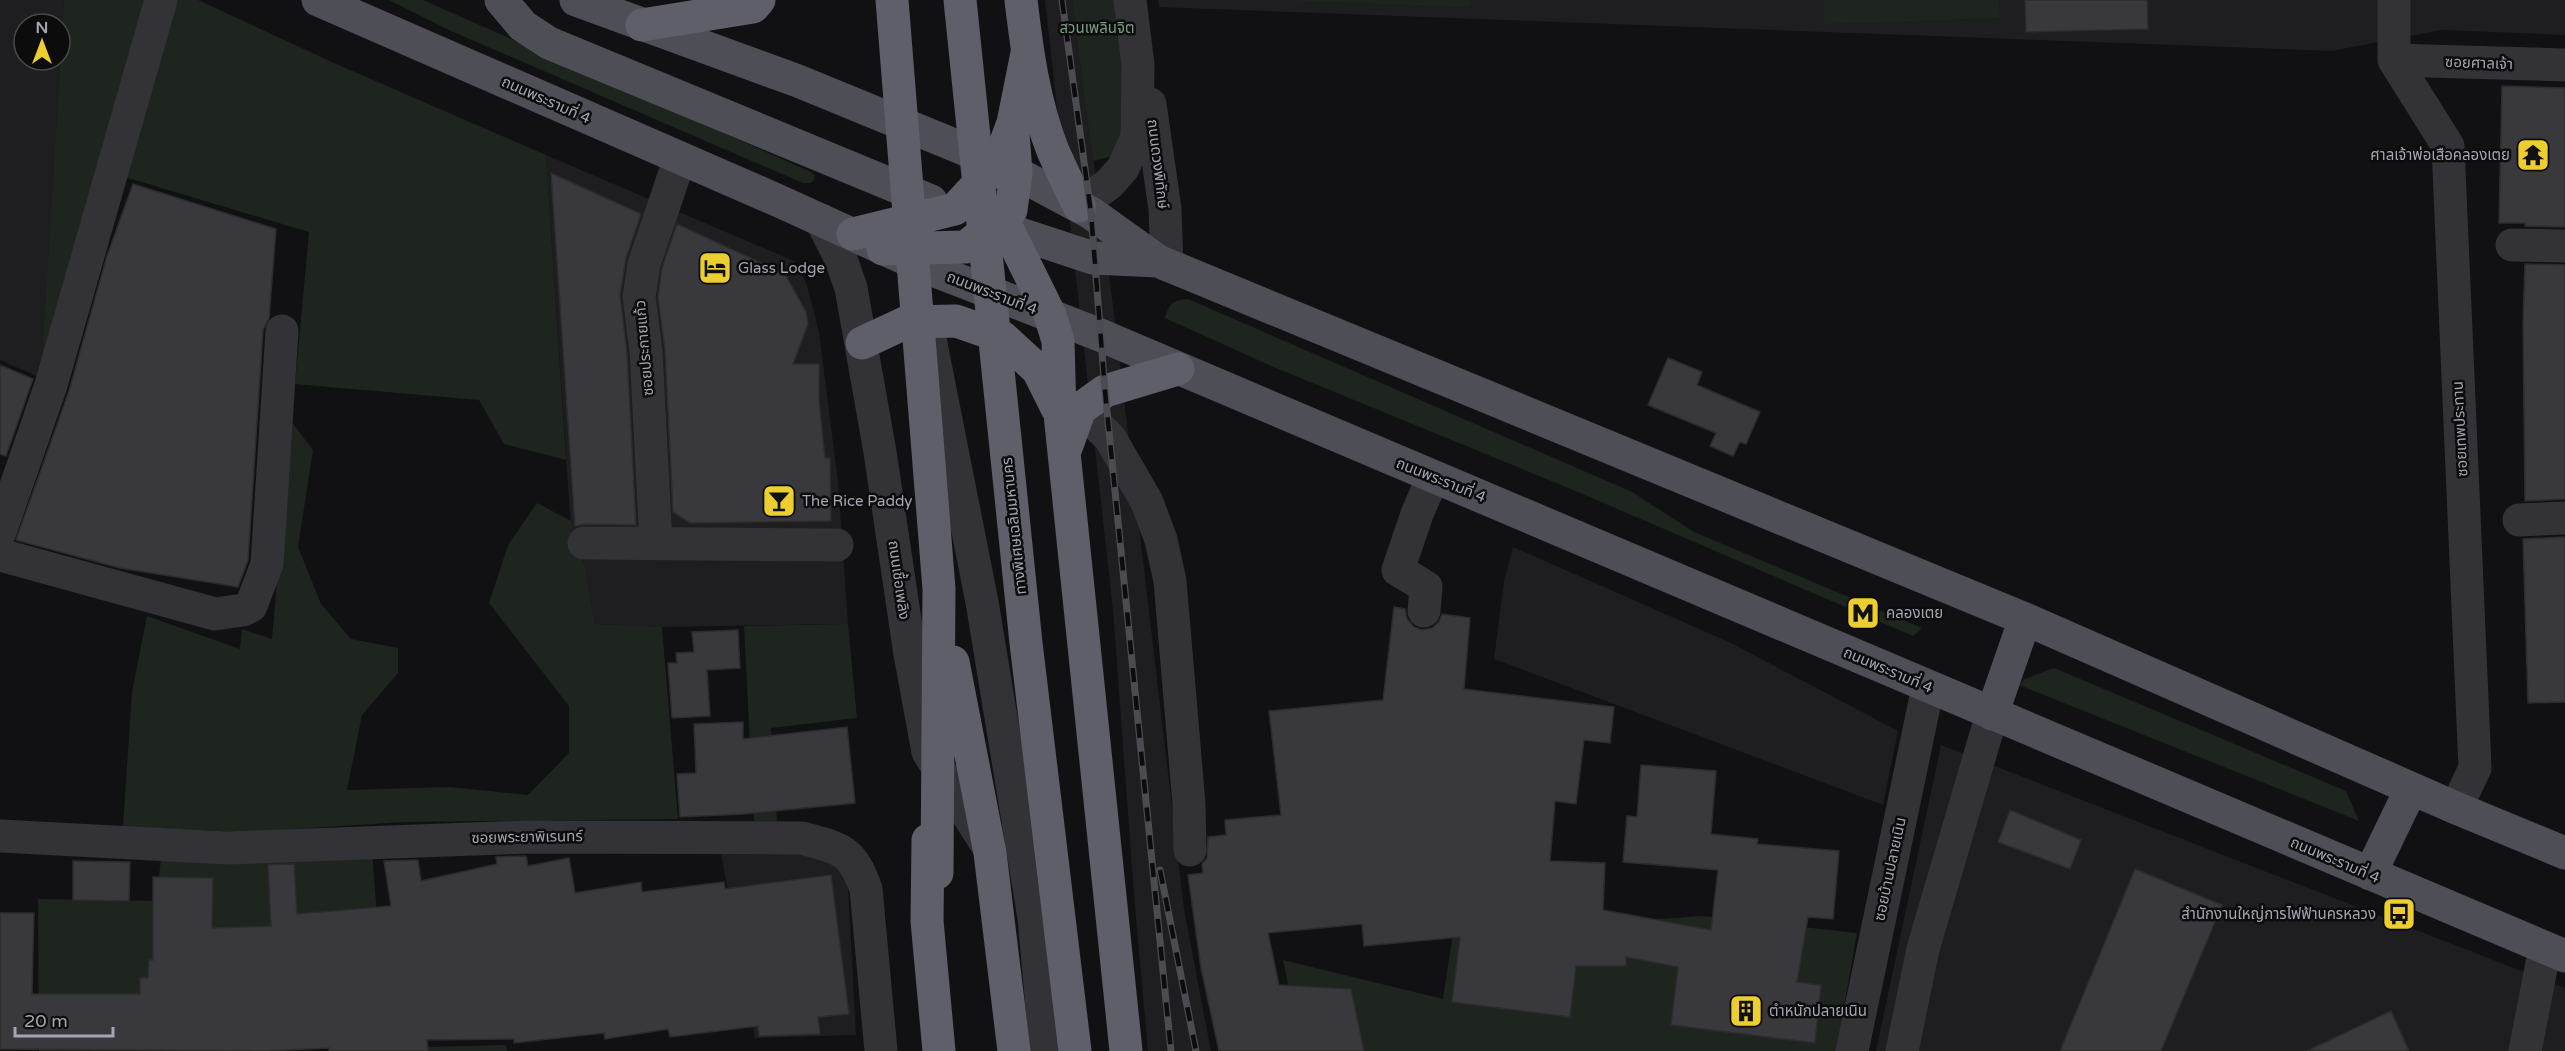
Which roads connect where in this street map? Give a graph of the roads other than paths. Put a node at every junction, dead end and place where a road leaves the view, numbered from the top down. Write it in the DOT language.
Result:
graph roads {
  1 [pos="161,0"];
  2 [pos="318,0"];
  3 [pos="501,0"];
  4 [pos="576,0"];
  5 [pos="759,0"];
  6 [pos="892,0"];
  7 [pos="960,0"];
  8 [pos="1021,0"];
  9 [pos="1131,0"];
  10 [pos="2394,0"];
  11 [pos="642,25"];
  12 [pos="1027,54"];
  13 [pos="2394,60"];
  14 [pos="1138,65"];
  15 [pos="2565,65"];
  16 [pos="680,158"];
  17 [pos="1007,168"];
  18 [pos="894,187"];
  19 [pos="1079,206"];
  20 [pos="955,209"];
  21 [pos="821,220"];
  22 [pos="1000,229"];
  23 [pos="853,234"];
  24 [pos="2512,245"];
  25 [pos="903,246"];
  26 [pos="2565,246"];
  27 [pos="1162,263"];
  28 [pos="1050,315"];
  29 [pos="927,322"];
  30 [pos="282,331"];
  31 [pos="862,343"];
  32 [pos="1178,369"];
  33 [pos="1070,412"];
  34 [pos="1433,477"];
  35 [pos="2565,518"];
  36 [pos="2519,520"];
  37 [pos="0,532"];
  38 [pos="584,543"];
  39 [pos="656,544"];
  40 [pos="837,545"];
  41 [pos="0,555"];
  42 [pos="939,589"];
  43 [pos="1424,611"];
  44 [pos="2025,619"];
  45 [pos="1928,687"];
  46 [pos="1992,714"];
  47 [pos="928,752"];
  48 [pos="2411,789"];
  49 [pos="2456,808"];
  50 [pos="0,836"];
  51 [pos="1190,850"];
  52 [pos="2565,853"];
  53 [pos="2370,874"];
  54 [pos="1034,918"];
  55 [pos="2555,952"];
  56 [pos="881,1051"];
  57 [pos="939,1051"];
  58 [pos="954,1051"];
  59 [pos="1014,1051"];
  60 [pos="1046,1051"];
  61 [pos="1075,1051"];
  62 [pos="1126,1051"];
  63 [pos="1852,1051"];
  64 [pos="1902,1051"];
  65 [pos="2525,1051"];
  1 -- 37 [label="street"];
  2 -- 16 [label="main road, ถนนพระรามที่ 4"];
  3 -- 18 [label="main road"];
  4 -- 11 [label="main road"];
  5 -- 11 [label="highway"];
  6 -- 42 [label="highway, bridge"];
  7 -- 61 [label="highway, ทางพิเศษเฉลิมมหานคร, bridge"];
  8 -- 12 [label="highway"];
  9 -- 14 [label="street, ถนนดวงพิทักษ์"];
  10 -- 13 [label="street"];
  11 -- 17 [label="main road"];
  12 -- 17 [label="highway"];
  12 -- 19 [label="highway"];
  13 -- 15 [label="street, ซอยศาลเจ้า"];
  13 -- 49 [label="street, ซอยเทพประทาน"];
  14 -- 19 [label="street, ถนนดวงพิทักษ์"];
  14 -- 27 [label="street, ถนนดวงพิทักษ์"];
  16 -- 21 [label="main road, ถนนพระรามที่ 4"];
  16 -- 39 [label="street, ซอยประกายแก้ว"];
  17 -- 19 [label="main road"];
  17 -- 20 [label="highway"];
  17 -- 22 [label="highway"];
  18 -- 20 [label="main road"];
  18 -- 25 [label="main road"];
  19 -- 27 [label="main road"];
  20 -- 22 [label="main road"];
  20 -- 25 [label="highway"];
  21 -- 23 [label="main road, ถนนพระรามที่ 4"];
  21 -- 31 [label="street, ถนนเชื้อเพลิง"];
  22 -- 25 [label="highway"];
  22 -- 27 [label="main road"];
  22 -- 28 [label="highway"];
  23 -- 25 [label="highway"];
  24 -- 26 [label="street"];
  25 -- 28 [label="main road, ถนนพระรามที่ 4"];
  25 -- 29 [label="street, ถนนเชื้อเพลิง"];
  27 -- 44 [label="main road"];
  28 -- 32 [label="main road, ถนนพระรามที่ 4"];
  28 -- 33 [label="highway"];
  29 -- 31 [label="highway"];
  29 -- 33 [label="highway"];
  29 -- 54 [label="street, ถนนเชื้อเพลิง"];
  30 -- 41 [label="street"];
  31 -- 47 [label="street, ถนนเชื้อเพลิง"];
  32 -- 33 [label="highway"];
  32 -- 34 [label="main road, ถนนพระรามที่ 4"];
  33 -- 51 [label="street"];
  33 -- 62 [label="highway"];
  34 -- 43 [label="street"];
  34 -- 45 [label="main road, ถนนพระรามที่ 4"];
  35 -- 36 [label="street"];
  38 -- 39 [label="street"];
  39 -- 40 [label="street"];
  42 -- 58 [label="highway, bridge"];
  42 -- 59 [label="highway, bridge"];
  44 -- 46 [label="main road"];
  44 -- 48 [label="main road"];
  45 -- 46 [label="main road, ถนนพระรามที่ 4"];
  45 -- 63 [label="street, ซอยบ้านปลายเนิน"];
  46 -- 53 [label="main road, ถนนพระรามที่ 4"];
  46 -- 64 [label="street"];
  47 -- 54 [label="street, ถนนเชื้อเพลิง"];
  47 -- 57 [label="highway"];
  48 -- 49 [label="main road"];
  48 -- 53 [label="main road"];
  49 -- 52 [label="main road"];
  50 -- 56 [label="street, ซอยพระยาพิเรนทร์"];
  53 -- 55 [label="main road, ถนนพระรามที่ 4"];
  54 -- 60 [label="street, ถนนเชื้อเพลิง"];
  55 -- 65 [label="street"];
}
